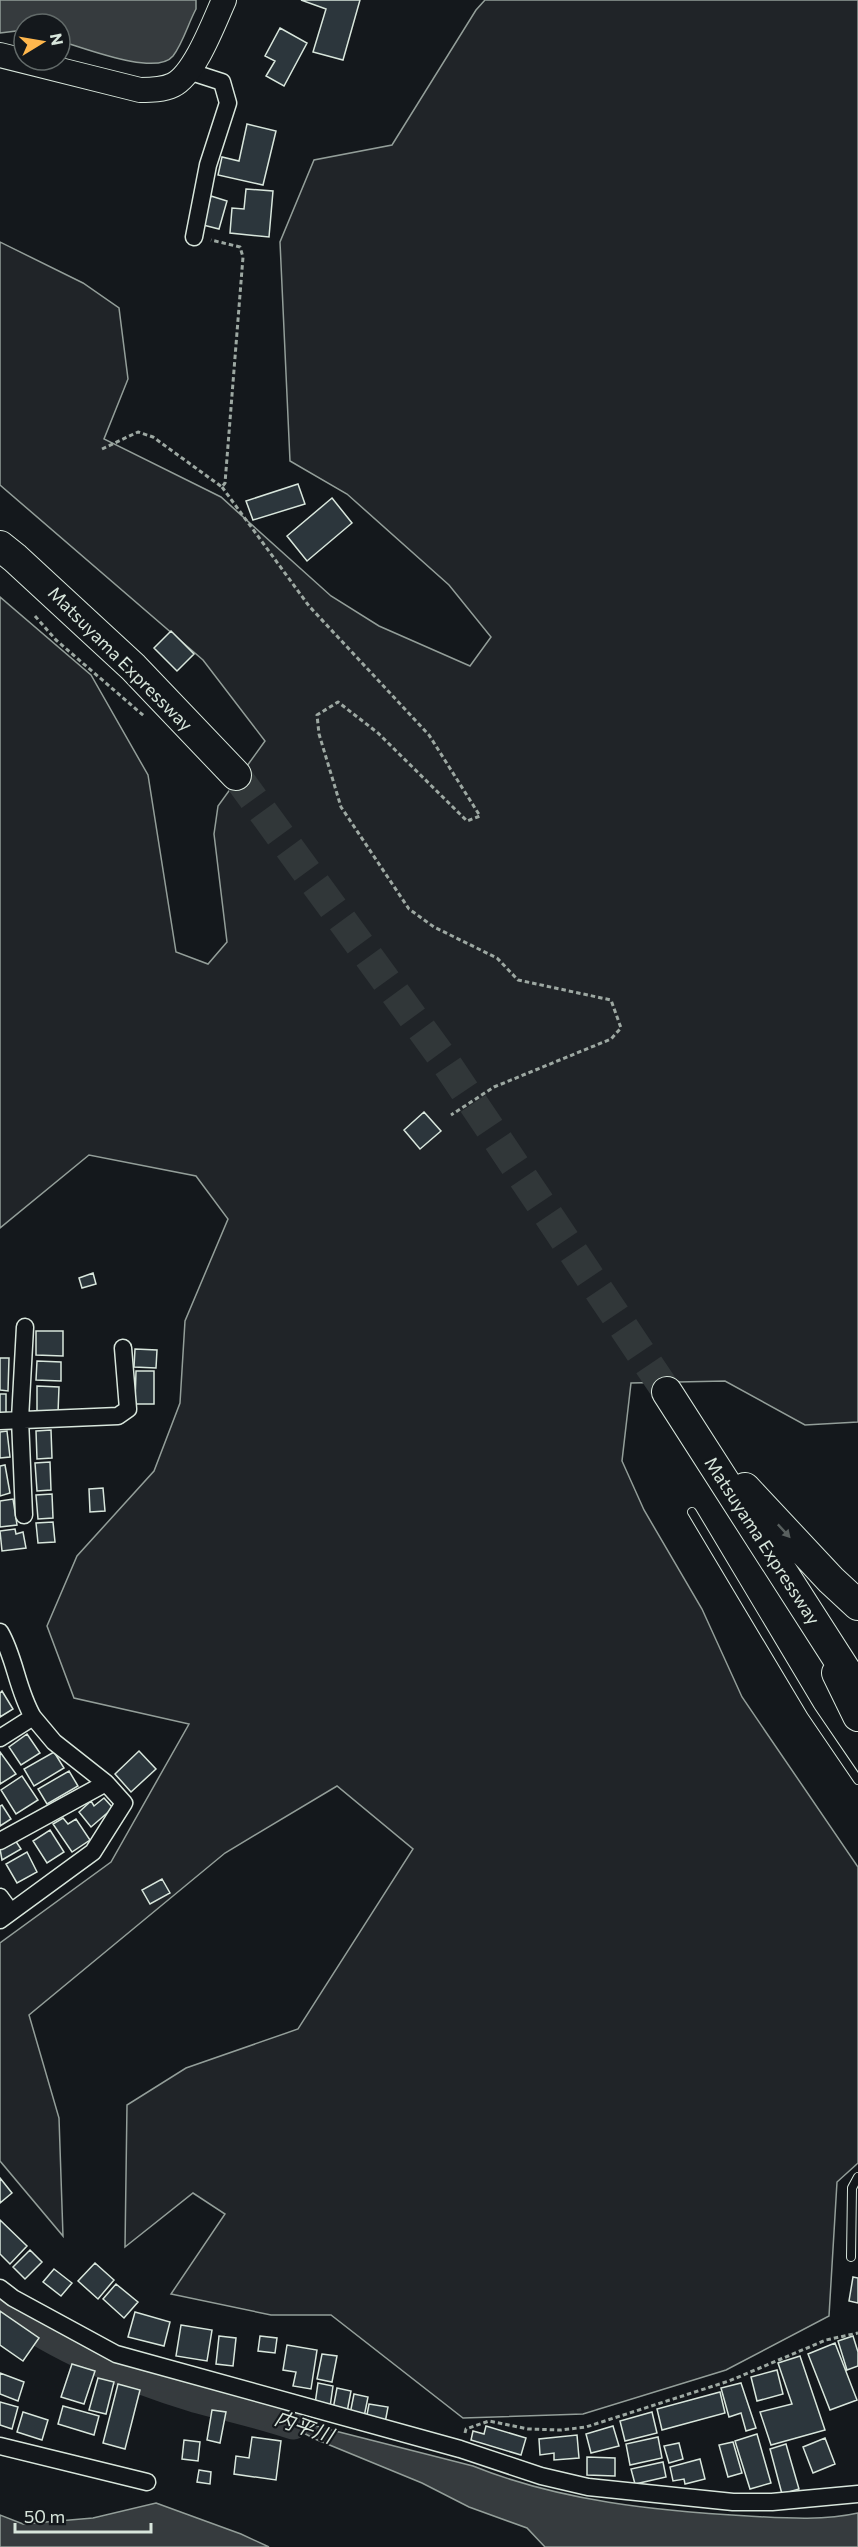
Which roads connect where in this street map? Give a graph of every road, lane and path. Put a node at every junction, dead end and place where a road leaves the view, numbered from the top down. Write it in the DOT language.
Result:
graph roads {
  1 [pos="224,0"];
  2 [pos="0,55"];
  3 [pos="188,71"];
  4 [pos="194,237"];
  5 [pos="102,449"];
  6 [pos="222,487"];
  7 [pos="0,546"];
  8 [pos="0,571"];
  9 [pos="35,616"];
  10 [pos="133,667"];
  11 [pos="152,723"];
  12 [pos="236,775"];
  13 [pos="452,1114"];
  14 [pos="25,1327"];
  15 [pos="123,1348"];
  16 [pos="667,1392"];
  17 [pos="20,1419"];
  18 [pos="0,1421"];
  19 [pos="689,1426"];
  20 [pos="692,1512"];
  21 [pos="24,1515"];
  22 [pos="858,1605"];
  23 [pos="803,1606"];
  24 [pos="0,1632"];
  25 [pos="858,1690"];
  26 [pos="858,1716"];
  27 [pos="33,1717"];
  28 [pos="0,1738"];
  29 [pos="858,1780"];
  30 [pos="106,1783"];
  31 [pos="0,1841"];
  32 [pos="0,1897"];
  33 [pos="5,1916"];
  34 [pos="858,2177"];
  35 [pos="851,2257"];
  36 [pos="0,2288"];
  37 [pos="858,2333"];
  38 [pos="0,2446"];
  39 [pos="460,2449"];
  40 [pos="147,2482"];
  41 [pos="858,2494"];
  1 -- 3 [label="main road"];
  2 -- 3 [label="main road"];
  3 -- 4 [label="street"];
  4 -- 6 [label="path"];
  5 -- 6 [label="path"];
  6 -- 13 [label="path"];
  7 -- 10 [label="highway, Matsuyama Expressway"];
  8 -- 10 [label="highway"];
  9 -- 11 [label="path"];
  10 -- 12 [label="highway, Matsuyama Expressway"];
  14 -- 17 [label="street"];
  15 -- 17 [label="street"];
  16 -- 19 [label="highway, Matsuyama Expressway"];
  17 -- 18 [label="street"];
  17 -- 21 [label="street"];
  19 -- 22 [label="highway, one-way"];
  19 -- 23 [label="highway, Matsuyama Expressway"];
  20 -- 29 [label="lane"];
  23 -- 25 [label="highway, Matsuyama Expressway"];
  23 -- 26 [label="highway"];
  24 -- 27 [label="street"];
  27 -- 28 [label="street"];
  27 -- 30 [label="street"];
  30 -- 31 [label="street"];
  30 -- 33 [label="street"];
  32 -- 33 [label="street"];
  34 -- 35 [label="lane"];
  36 -- 39 [label="street"];
  37 -- 39 [label="path"];
  38 -- 40 [label="street"];
  39 -- 41 [label="street"];
}
